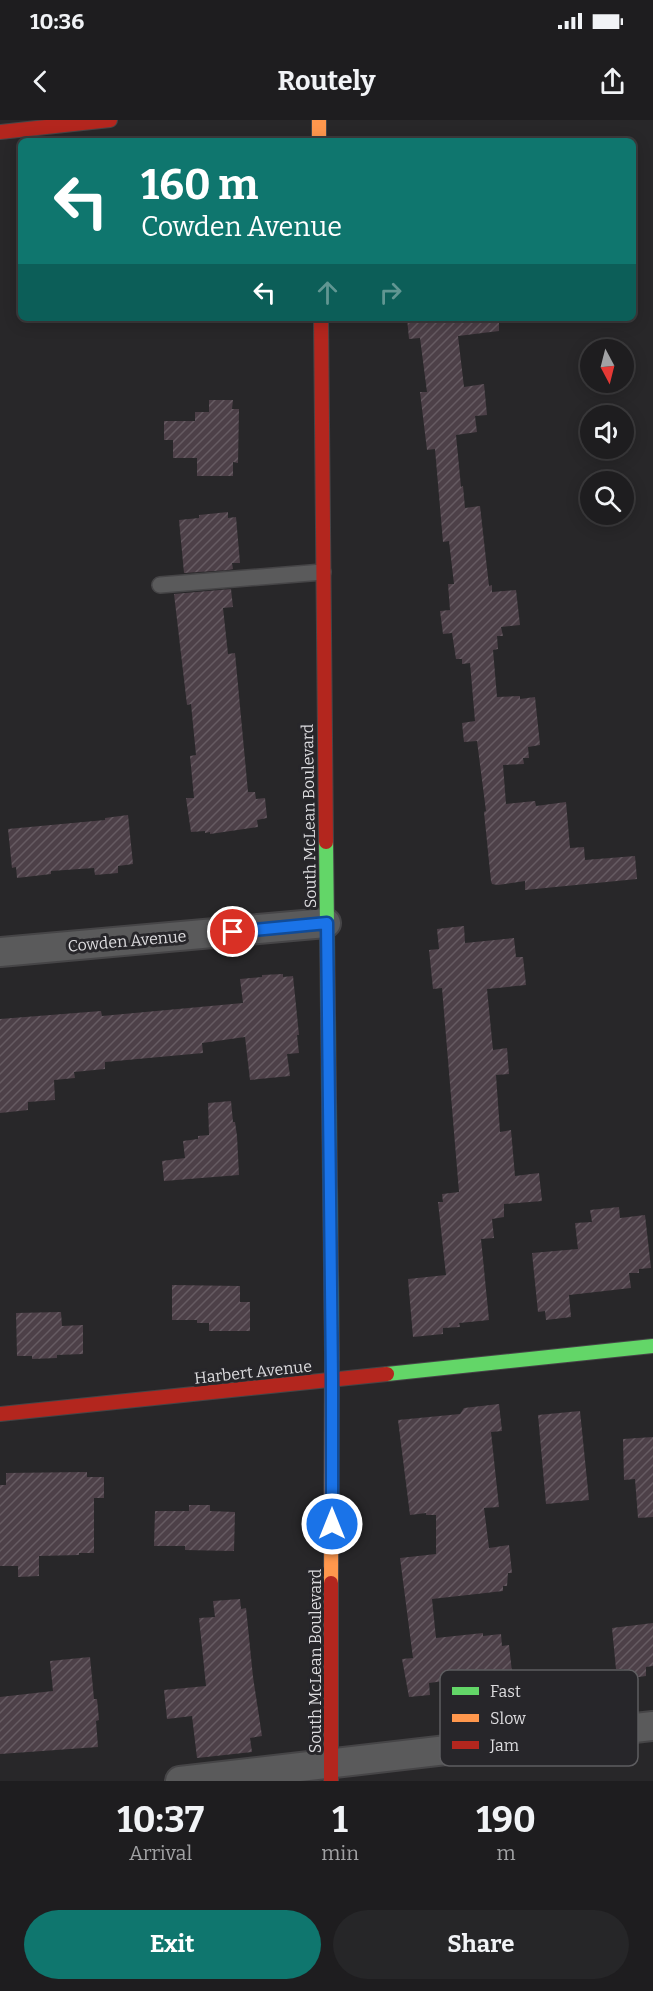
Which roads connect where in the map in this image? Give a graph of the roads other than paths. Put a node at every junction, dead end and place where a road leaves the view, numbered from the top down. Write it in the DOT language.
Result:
graph roads {
  1 [pos="110,120"];
  2 [pos="319,120"];
  3 [pos="0,132"];
  4 [pos="319,138"];
  5 [pos="321,321"];
  6 [pos="323,572"];
  7 [pos="160,585"];
  8 [pos="327,923"];
  9 [pos="0,952"];
  10 [pos="653,1346"];
  11 [pos="332,1380"];
  12 [pos="0,1413"];
  13 [pos="653,1726"];
  14 [pos="638,1728"];
  15 [pos="440,1756"];
  16 [pos="331,1772"];
  17 [pos="180,1781"];
  1 -- 3 [label="main road"];
  2 -- 4 [label="main road"];
  5 -- 6 [label="main road, South McLean Boulevard"];
  6 -- 7 [label="lane"];
  6 -- 8 [label="main road, South McLean Boulevard"];
  8 -- 9 [label="street, Cowden Avenue"];
  8 -- 11 [label="main road, South McLean Boulevard"];
  10 -- 11 [label="main road, Harbert Avenue"];
  11 -- 12 [label="main road, Harbert Avenue"];
  11 -- 16 [label="main road, South McLean Boulevard"];
  13 -- 14 [label="street"];
  15 -- 16 [label="street"];
  16 -- 17 [label="street"];
}
